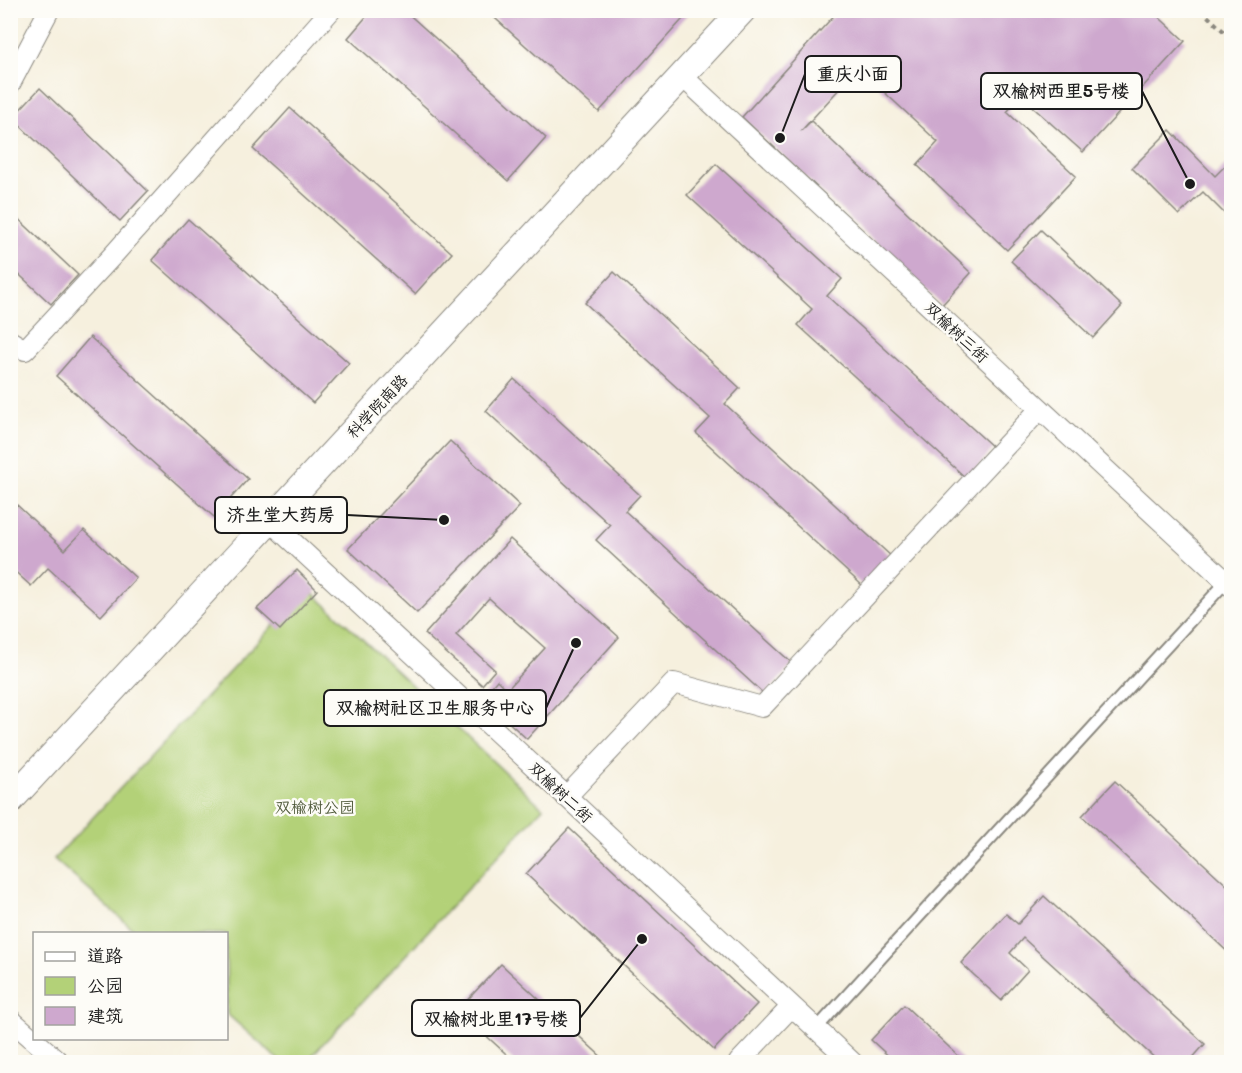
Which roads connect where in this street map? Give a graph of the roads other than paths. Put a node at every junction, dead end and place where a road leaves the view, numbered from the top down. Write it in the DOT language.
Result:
graph roads {
  1 [pos="331,10"];
  2 [pos="743,10"];
  3 [pos="48,12"];
  4 [pos="682,76"];
  5 [pos="10,84"];
  6 [pos="10,341"];
  7 [pos="1040,409"];
  8 [pos="270,521"];
  9 [pos="1229,585"];
  10 [pos="566,797"];
  11 [pos="10,801"];
  12 [pos="791,1007"];
  13 [pos="10,1019"];
  14 [pos="816,1029"];
  15 [pos="33,1039"];
  16 [pos="34,1040"];
  17 [pos="59,1062"];
  18 [pos="739,1062"];
  19 [pos="852,1062"];
  1 -- 6 [label="street"];
  2 -- 4 [label="street, 科学院南路"];
  3 -- 5 [label="street"];
  4 -- 7 [label="street, 双榆树三街"];
  4 -- 8 [label="street, 科学院南路"];
  7 -- 9 [label="street, 双榆树三街"];
  7 -- 10 [label="street"];
  8 -- 10 [label="street, 双榆树二街"];
  8 -- 11 [label="street, 科学院南路"];
  9 -- 14 [label="lane"];
  10 -- 12 [label="street, 双榆树二街"];
  12 -- 14 [label="street, 双榆树二街"];
  12 -- 18 [label="street"];
  13 -- 15 [label="street"];
  14 -- 19 [label="street, 双榆树二街"];
  16 -- 17 [label="street"];
}
